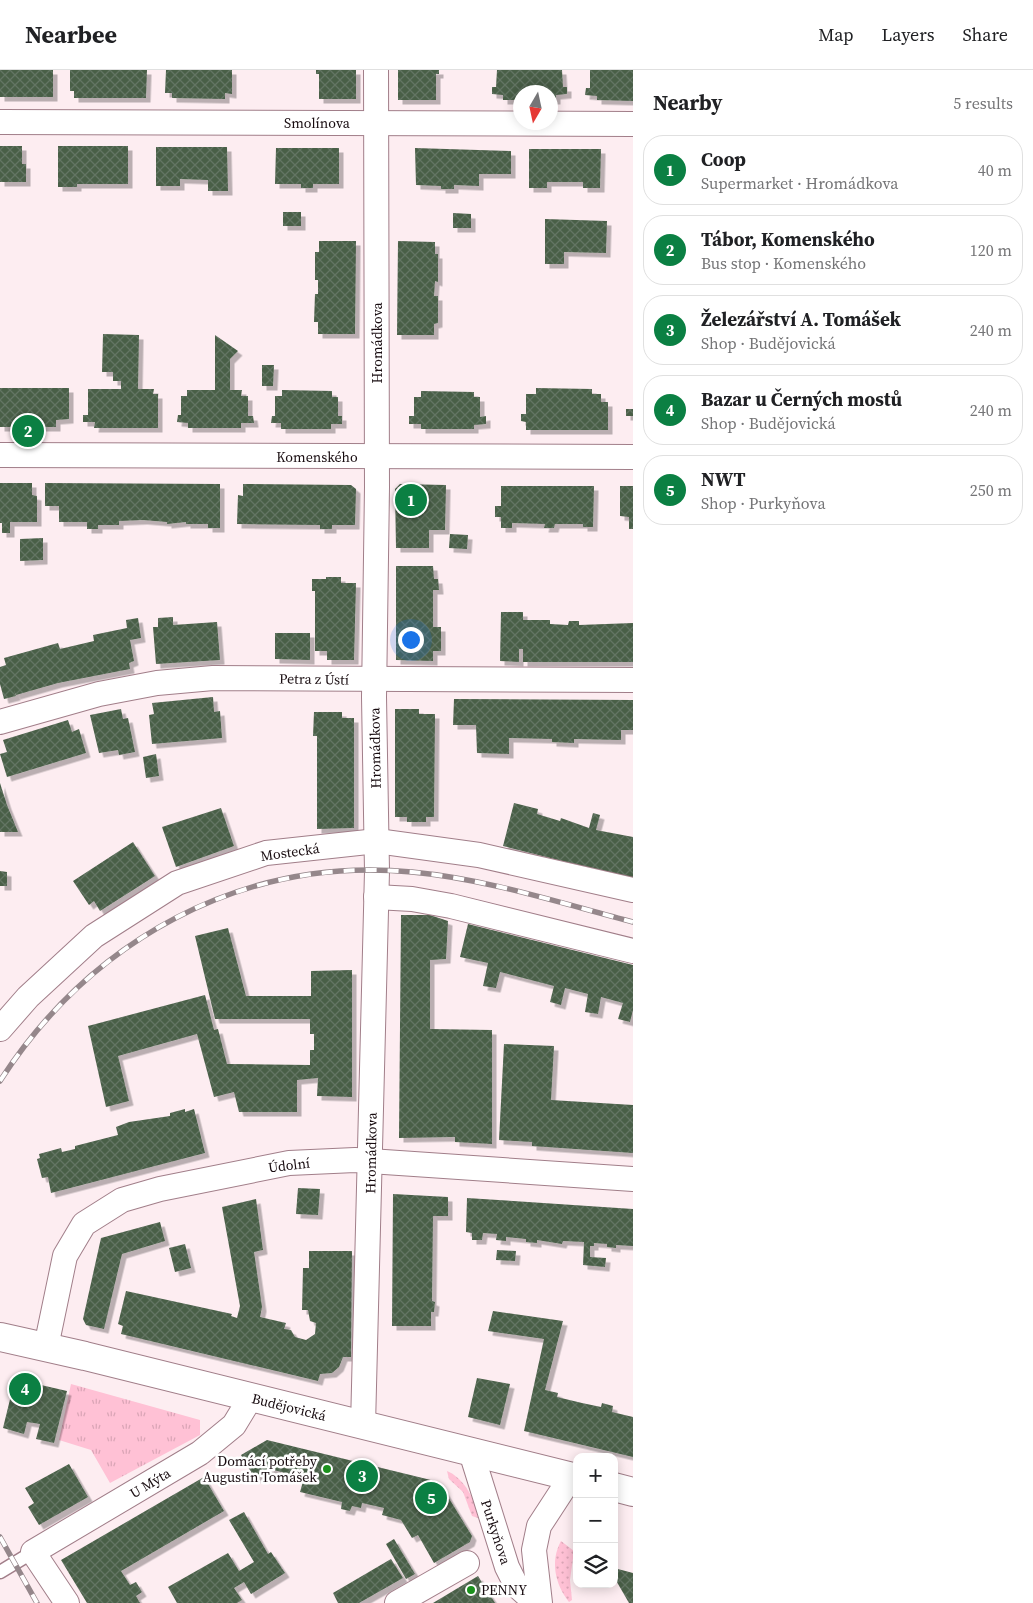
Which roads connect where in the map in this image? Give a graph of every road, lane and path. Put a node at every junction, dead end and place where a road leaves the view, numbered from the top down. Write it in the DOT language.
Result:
graph roads {
  1 [pos="376,70"];
  2 [pos="0,122"];
  3 [pos="376,122"];
  4 [pos="633,124"];
  5 [pos="0,455"];
  6 [pos="633,457"];
  7 [pos="377,458"];
  8 [pos="375,680"];
  9 [pos="633,680"];
  10 [pos="0,722"];
  11 [pos="377,841"];
  12 [pos="633,890"];
  13 [pos="376,897"];
  14 [pos="633,951"];
  15 [pos="0,1029"];
  16 [pos="371,1160"];
  17 [pos="633,1179"];
  18 [pos="0,1337"];
  19 [pos="46,1347"];
  20 [pos="251,1397"];
  21 [pos="363,1426"];
  22 [pos="471,1452"];
  23 [pos="573,1478"];
  24 [pos="573,1479"];
  25 [pos="618,1489"];
  26 [pos="633,1492"];
  27 [pos="33,1552"];
  28 [pos="467,1563"];
  29 [pos="0,1572"];
  30 [pos="67,1603"];
  31 [pos="397,1603"];
  32 [pos="538,1603"];
  1 -- 3 [label="street, Hromádkova"];
  2 -- 3 [label="street, Smolínova"];
  3 -- 4 [label="street, Smolínova"];
  3 -- 7 [label="street, Hromádkova"];
  5 -- 7 [label="street, Komenského"];
  6 -- 7 [label="street, Komenského"];
  7 -- 8 [label="street, Hromádkova"];
  8 -- 9 [label="street, Petra z Ústí"];
  8 -- 10 [label="street, Petra z Ústí"];
  8 -- 11 [label="street, Hromádkova"];
  11 -- 12 [label="street, Mostecká"];
  11 -- 13 [label="street, Hromádkova"];
  11 -- 15 [label="street, Mostecká"];
  13 -- 14 [label="street"];
  13 -- 16 [label="street, Hromádkova"];
  16 -- 17 [label="street, Údolní"];
  16 -- 19 [label="street, Údolní"];
  16 -- 21 [label="street, Hromádkova"];
  18 -- 19 [label="main road, Budějovická"];
  19 -- 20 [label="main road, Budějovická"];
  20 -- 21 [label="main road, Budějovická"];
  20 -- 27 [label="street, U Mýta"];
  21 -- 22 [label="main road, Budějovická"];
  22 -- 23 [label="main road, Budějovická"];
  22 -- 32 [label="street, Purkyňova"];
  24 -- 32 [label="street, Purkyňova"];
  25 -- 26 [label="main road"];
  27 -- 29 [label="lane"];
  27 -- 30 [label="street"];
  28 -- 31 [label="street"];
}
